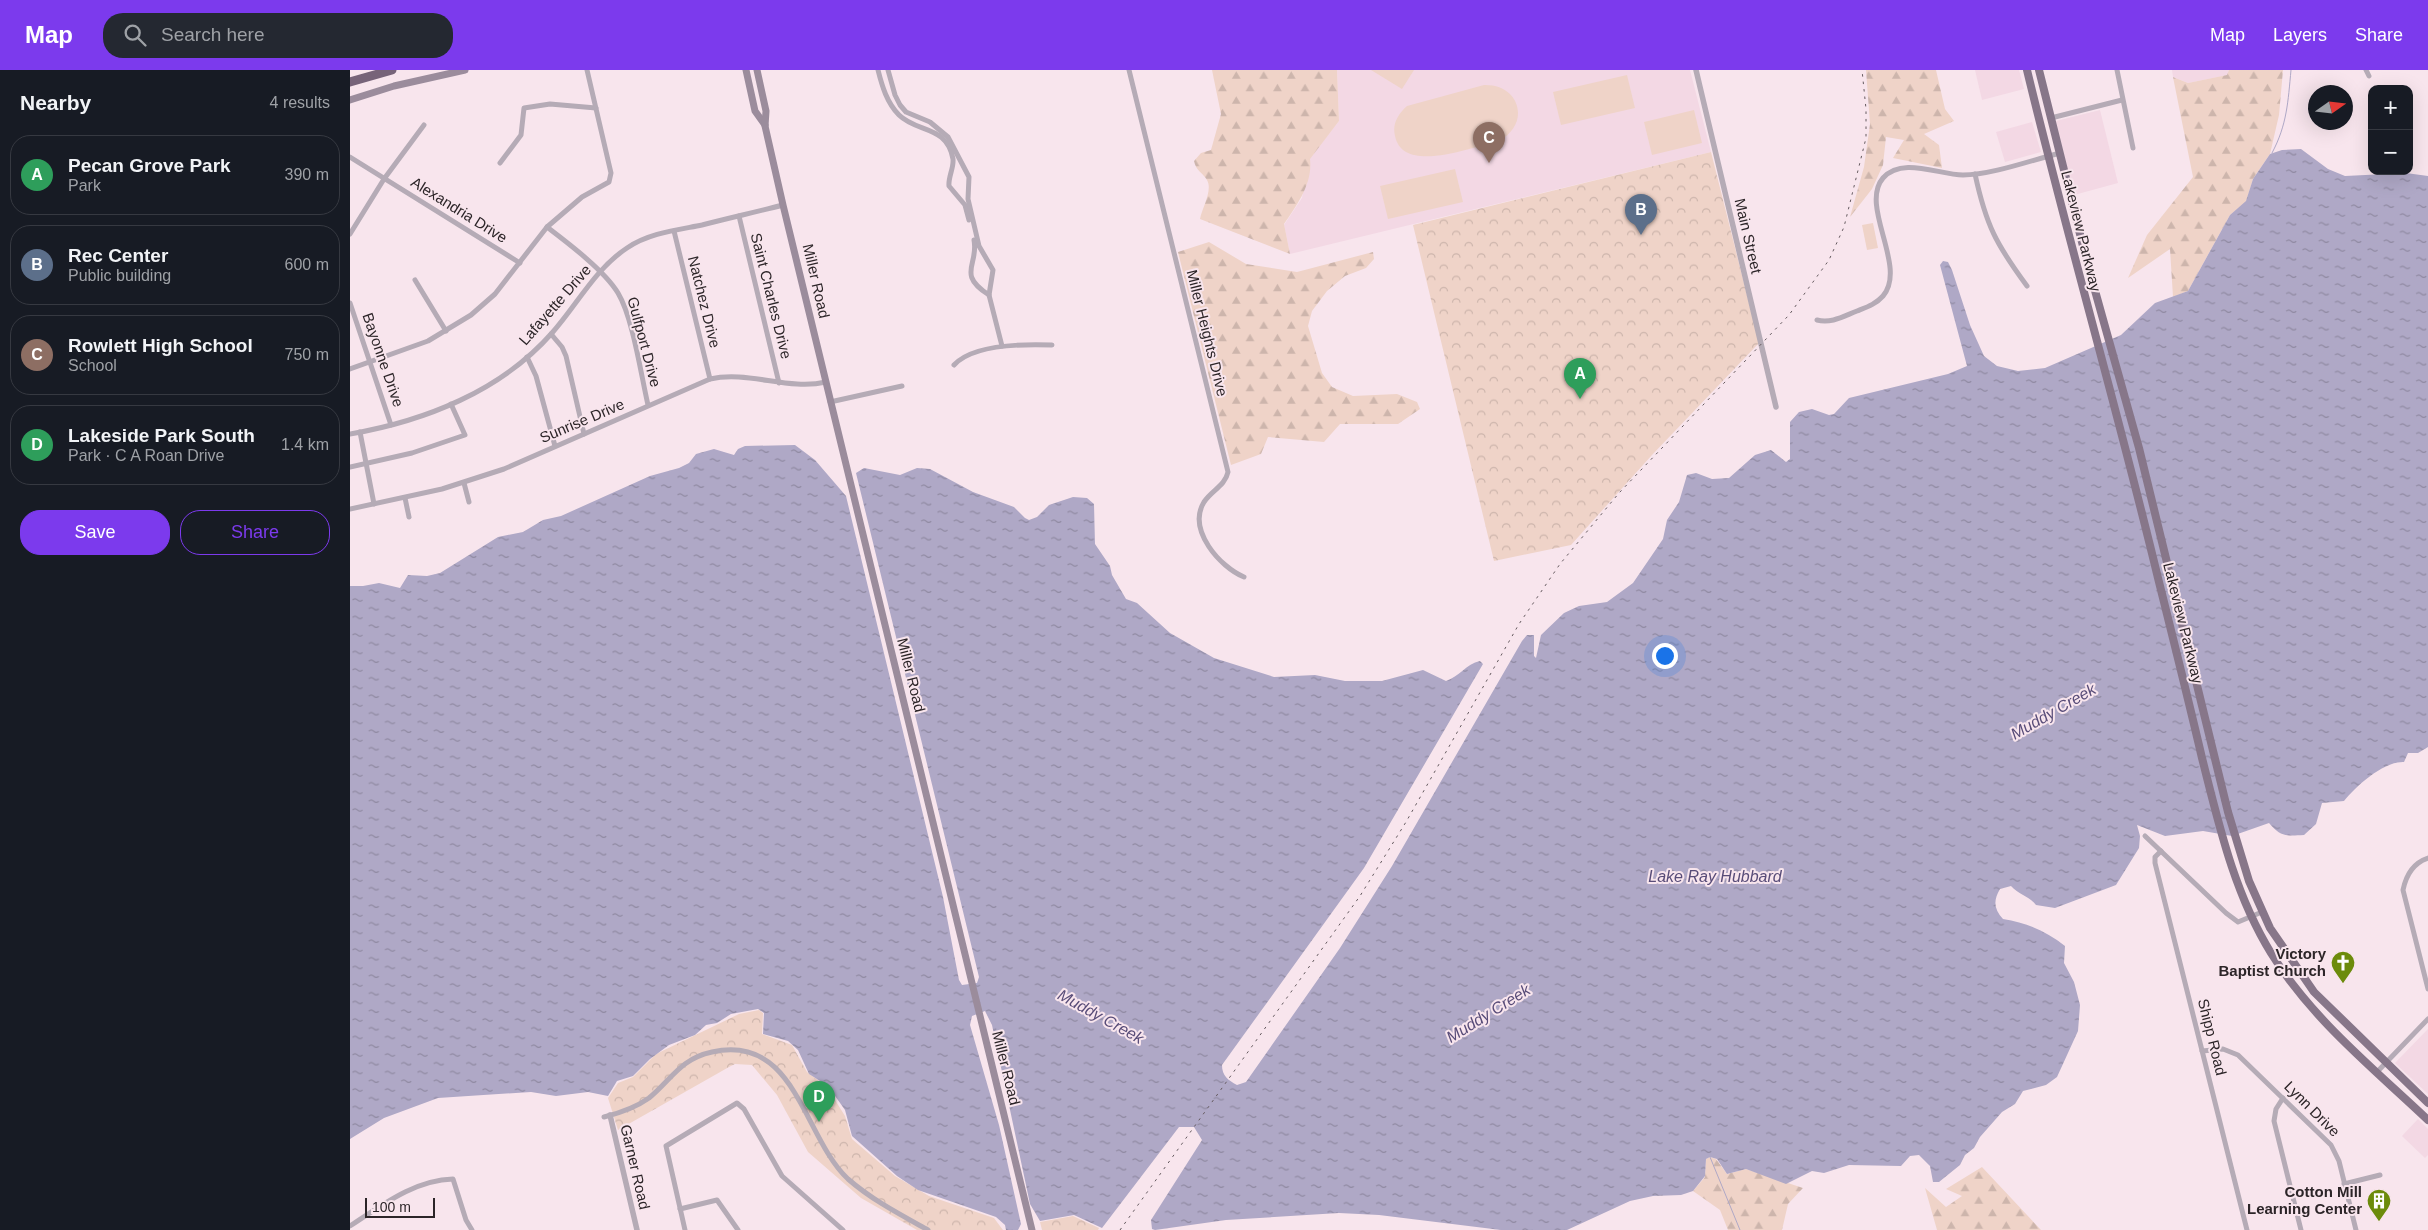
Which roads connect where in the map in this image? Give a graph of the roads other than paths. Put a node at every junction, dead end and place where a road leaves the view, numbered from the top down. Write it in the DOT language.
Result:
graph roads {
  1 [pos="392,70"];
  2 [pos="465,70"];
  3 [pos="587,70"];
  4 [pos="746,70"];
  5 [pos="757,70"];
  6 [pos="878,70"];
  7 [pos="888,70"];
  8 [pos="1129,70"];
  9 [pos="1696,70"];
  10 [pos="2027,70"];
  11 [pos="2039,70"];
  12 [pos="2117,70"];
  13 [pos="350,82"];
  14 [pos="350,100"];
  15 [pos="2122,100"];
  16 [pos="596,108"];
  17 [pos="2051,118"];
  18 [pos="424,125"];
  19 [pos="765,126"];
  20 [pos="938,131"];
  21 [pos="2133,148"];
  22 [pos="2060,153"];
  23 [pos="2048,156"];
  24 [pos="350,157"];
  25 [pos="500,163"];
  26 [pos="1975,174"];
  27 [pos="384,179"];
  28 [pos="783,205"];
  29 [pos="739,216"];
  30 [pos="972,222"];
  31 [pos="547,227"];
  32 [pos="674,231"];
  33 [pos="2067,231"];
  34 [pos="350,234"];
  35 [pos="2087,262"];
  36 [pos="520,263"];
  37 [pos="599,273"];
  38 [pos="415,280"];
  39 [pos="2027,286"];
  40 [pos="989,295"];
  41 [pos="350,303"];
  42 [pos="1818,320"];
  43 [pos="446,331"];
  44 [pos="551,334"];
  45 [pos="1002,346"];
  46 [pos="1052,346"];
  47 [pos="527,357"];
  48 [pos="370,361"];
  49 [pos="954,365"];
  50 [pos="350,369"];
  51 [pos="710,379"];
  52 [pos="826,382"];
  53 [pos="779,383"];
  54 [pos="902,386"];
  55 [pos="830,402"];
  56 [pos="451,404"];
  57 [pos="648,405"];
  58 [pos="1776,407"];
  59 [pos="392,425"];
  60 [pos="360,432"];
  61 [pos="350,434"];
  62 [pos="584,434"];
  63 [pos="555,446"];
  64 [pos="366,464"];
  65 [pos="350,467"];
  66 [pos="464,483"];
  67 [pos="405,498"];
  68 [pos="469,502"];
  69 [pos="374,504"];
  70 [pos="350,509"];
  71 [pos="409,518"];
  72 [pos="1244,578"];
  73 [pos="2145,836"];
  74 [pos="2161,851"];
  75 [pos="2428,858"];
  76 [pos="2262,912"];
  77 [pos="2252,917"];
  78 [pos="2285,974"];
  79 [pos="2428,989"];
  80 [pos="2314,992"];
  81 [pos="2428,1018"];
  82 [pos="2202,1051"];
  83 [pos="2385,1063"];
  84 [pos="2377,1072"];
  85 [pos="2283,1098"];
  86 [pos="2428,1103"];
  87 [pos="607,1116"];
  88 [pos="2428,1120"];
  89 [pos="2380,1175"];
  90 [pos="2344,1184"];
  91 [pos="680,1209"];
  92 [pos="350,1226"];
  93 [pos="472,1230"];
  94 [pos="637,1230"];
  95 [pos="685,1230"];
  96 [pos="738,1230"];
  97 [pos="843,1230"];
  98 [pos="928,1230"];
  99 [pos="1032,1230"];
  100 [pos="2247,1230"];
  101 [pos="2301,1230"];
  102 [pos="2356,1230"];
  1 -- 13 [label="highway"];
  2 -- 14 [label="main road"];
  3 -- 16 [label="street"];
  4 -- 19 [label="main road, Miller Road"];
  5 -- 19 [label="main road, Miller Road"];
  6 -- 20 [label="street"];
  7 -- 20 [label="street"];
  8 -- 72 [label="street, Miller Heights Drive"];
  9 -- 58 [label="street, Main Street"];
  10 -- 23 [label="main road, Lakeview Parkway"];
  11 -- 17 [label="main road, Lakeview Parkway"];
  12 -- 15 [label="street"];
  15 -- 17 [label="street"];
  15 -- 21 [label="street"];
  16 -- 25 [label="street"];
  16 -- 31 [label="street"];
  17 -- 22 [label="main road, Lakeview Parkway"];
  18 -- 27 [label="street"];
  19 -- 28 [label="main road, Miller Road"];
  20 -- 30 [label="street"];
  20 -- 30 [label="street"];
  22 -- 23 [label="street"];
  22 -- 35 [label="main road, Lakeview Parkway"];
  23 -- 26 [label="street"];
  23 -- 33 [label="main road, Lakeview Parkway"];
  24 -- 27 [label="street, Alexandria Drive"];
  26 -- 39 [label="street"];
  26 -- 42 [label="street"];
  27 -- 34 [label="street"];
  27 -- 36 [label="street, Alexandria Drive"];
  28 -- 29 [label="street, Lafayette Drive"];
  28 -- 52 [label="main road, Miller Road"];
  29 -- 32 [label="street, Lafayette Drive"];
  29 -- 53 [label="street, Saint Charles Drive"];
  30 -- 40 [label="street"];
  30 -- 40 [label="street"];
  31 -- 36 [label="street"];
  31 -- 37 [label="street, Gulfport Drive"];
  32 -- 37 [label="street, Lafayette Drive"];
  32 -- 51 [label="street, Natchez Drive"];
  33 -- 35 [label="main road"];
  33 -- 77 [label="main road, Lakeview Parkway"];
  35 -- 76 [label="main road, Lakeview Parkway"];
  36 -- 43 [label="street"];
  37 -- 44 [label="street, Lafayette Drive"];
  37 -- 57 [label="street, Gulfport Drive"];
  38 -- 43 [label="street"];
  40 -- 45 [label="street"];
  41 -- 48 [label="street, Bayonne Drive"];
  43 -- 48 [label="street"];
  44 -- 47 [label="street, Lafayette Drive"];
  44 -- 62 [label="street"];
  45 -- 46 [label="street"];
  45 -- 49 [label="street"];
  47 -- 56 [label="street, Lafayette Drive"];
  47 -- 63 [label="street"];
  48 -- 50 [label="street"];
  48 -- 59 [label="street, Bayonne Drive"];
  51 -- 53 [label="street, Sunrise Drive"];
  51 -- 57 [label="street, Sunrise Drive"];
  52 -- 53 [label="street, Sunrise Drive"];
  52 -- 55 [label="main road, Miller Road"];
  54 -- 55 [label="street"];
  55 -- 99 [label="main road, Miller Road"];
  56 -- 59 [label="street, Lafayette Drive"];
  56 -- 64 [label="street"];
  57 -- 62 [label="street, Sunrise Drive"];
  59 -- 60 [label="street, Lafayette Drive"];
  60 -- 61 [label="street, Lafayette Drive"];
  60 -- 64 [label="street"];
  62 -- 63 [label="street, Sunrise Drive"];
  63 -- 66 [label="street, Sunrise Drive"];
  64 -- 65 [label="street"];
  64 -- 69 [label="street"];
  66 -- 67 [label="street, Sunrise Drive"];
  66 -- 68 [label="street"];
  67 -- 69 [label="street, Sunrise Drive"];
  67 -- 71 [label="street"];
  69 -- 70 [label="street, Sunrise Drive"];
  73 -- 74 [label="street"];
  74 -- 77 [label="street"];
  74 -- 82 [label="street, Shipp Road"];
  75 -- 79 [label="street"];
  76 -- 77 [label="street"];
  76 -- 80 [label="main road, Lakeview Parkway"];
  77 -- 78 [label="main road, Lakeview Parkway"];
  78 -- 80 [label="main road"];
  78 -- 84 [label="main road, Lakeview Parkway"];
  80 -- 83 [label="main road, Lakeview Parkway"];
  81 -- 83 [label="street"];
  82 -- 85 [label="street, Lynn Drive"];
  82 -- 100 [label="street, Shipp Road"];
  83 -- 84 [label="street"];
  83 -- 86 [label="main road, Lakeview Parkway"];
  84 -- 88 [label="main road, Lakeview Parkway"];
  85 -- 90 [label="street, Lynn Drive"];
  85 -- 101 [label="street"];
  87 -- 94 [label="street, Garner Road"];
  87 -- 98 [label="street"];
  89 -- 90 [label="street"];
  90 -- 102 [label="street, Lynn Drive"];
  91 -- 95 [label="street"];
  91 -- 96 [label="street"];
  91 -- 97 [label="street"];
  92 -- 93 [label="street"];
}
